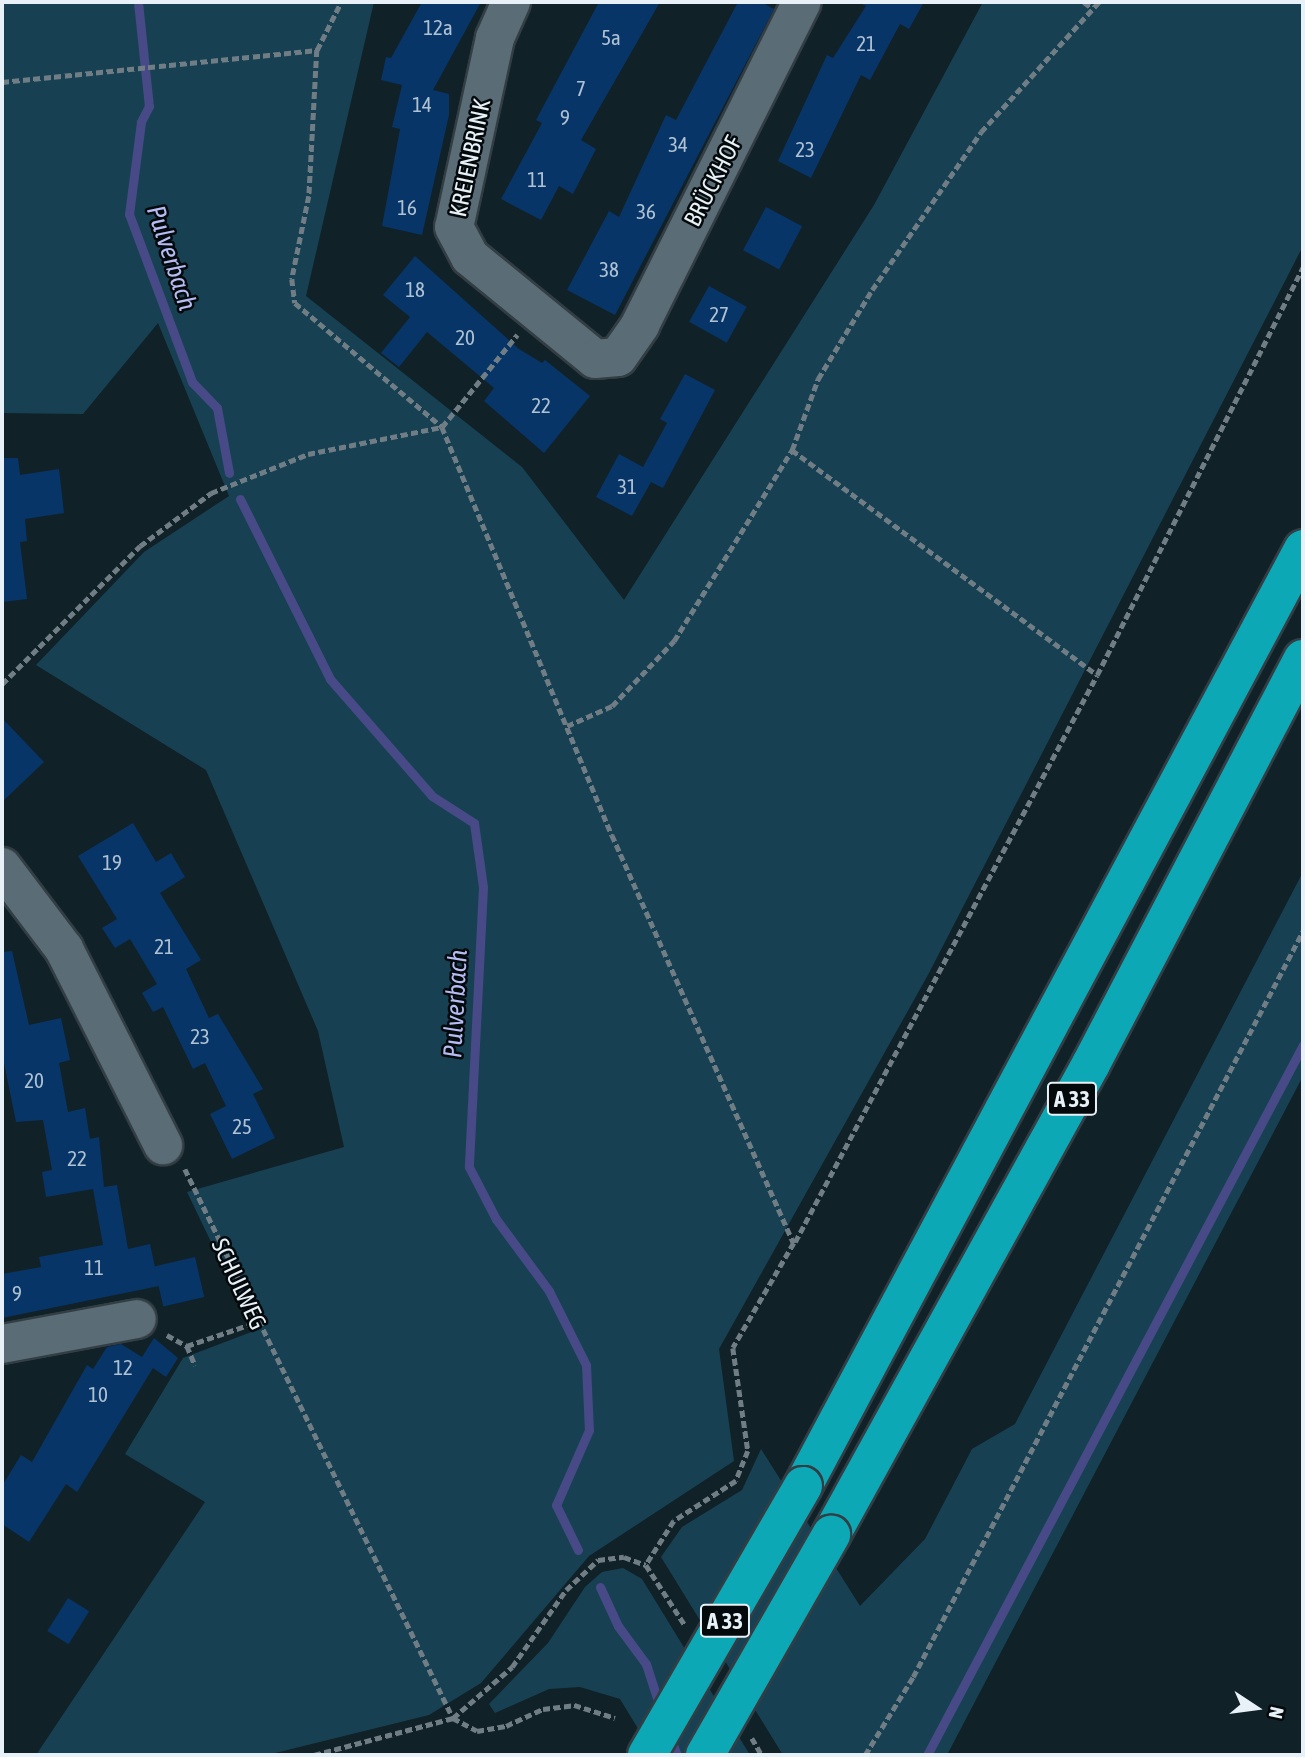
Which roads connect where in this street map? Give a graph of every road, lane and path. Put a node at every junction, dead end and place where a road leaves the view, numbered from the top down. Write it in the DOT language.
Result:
graph roads {
  1 [pos="341,2"];
  2 [pos="512,2"];
  3 [pos="802,2"];
  4 [pos="1084,2"];
  5 [pos="1099,2"];
  6 [pos="1092,8"];
  7 [pos="317,50"];
  8 [pos="2,82"];
  9 [pos="1303,267"];
  10 [pos="535,313"];
  11 [pos="618,357"];
  12 [pos="442,427"];
  13 [pos="792,450"];
  14 [pos="1303,549"];
  15 [pos="1303,659"];
  16 [pos="1097,675"];
  17 [pos="2,684"];
  18 [pos="567,726"];
  19 [pos="2,867"];
  20 [pos="1303,931"];
  21 [pos="163,1145"];
  22 [pos="794,1243"];
  23 [pos="137,1319"];
  24 [pos="257,1322"];
  25 [pos="2,1344"];
  26 [pos="187,1346"];
  27 [pos="195,1365"];
  28 [pos="646,1565"];
  29 [pos="687,1629"];
  30 [pos="453,1718"];
  31 [pos="615,1718"];
  32 [pos="748,1732"];
  33 [pos="314,1755"];
  34 [pos="647,1755"];
  35 [pos="705,1755"];
  36 [pos="762,1755"];
  37 [pos="865,1755"];
  1 -- 7 [label="path"];
  2 -- 10 [label="street, KREIENBRINK"];
  3 -- 11 [label="street, BRÜCKHOF"];
  4 -- 6 [label="path"];
  5 -- 6 [label="path"];
  6 -- 13 [label="path"];
  7 -- 8 [label="path"];
  7 -- 12 [label="path"];
  9 -- 16 [label="path"];
  10 -- 11 [label="street, KREIENBRINK"];
  10 -- 12 [label="path"];
  12 -- 17 [label="path"];
  12 -- 18 [label="path"];
  13 -- 16 [label="path"];
  13 -- 18 [label="path"];
  14 -- 34 [label="highway, A 33, bridge"];
  15 -- 35 [label="highway, A 33, bridge"];
  16 -- 22 [label="path"];
  18 -- 22 [label="path"];
  19 -- 21 [label="street"];
  20 -- 37 [label="path"];
  21 -- 24 [label="path, SCHULWEG"];
  22 -- 28 [label="path"];
  23 -- 25 [label="street"];
  23 -- 26 [label="path"];
  24 -- 26 [label="path"];
  24 -- 30 [label="path, SCHULWEG"];
  26 -- 27 [label="path"];
  28 -- 29 [label="path"];
  28 -- 30 [label="path"];
  30 -- 31 [label="path"];
  30 -- 33 [label="path"];
  32 -- 36 [label="path"];
}
